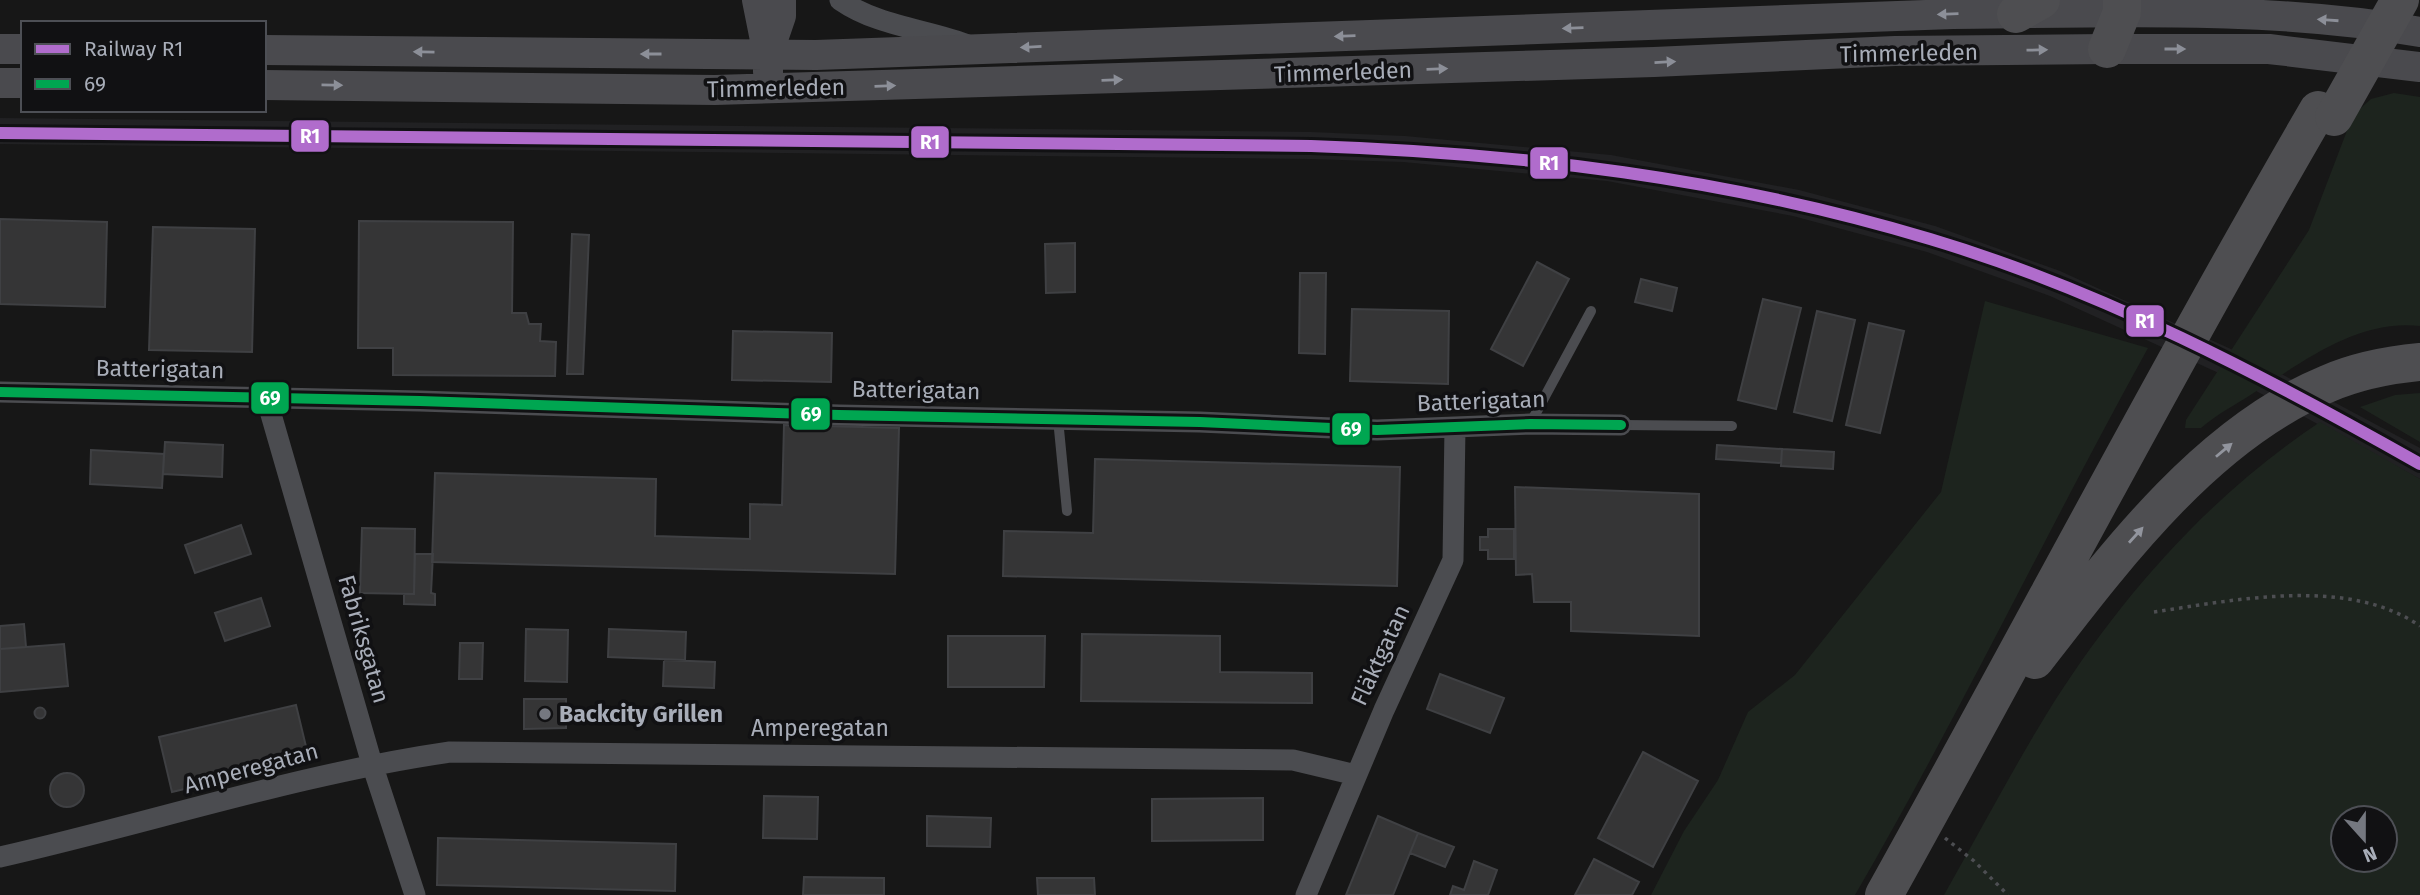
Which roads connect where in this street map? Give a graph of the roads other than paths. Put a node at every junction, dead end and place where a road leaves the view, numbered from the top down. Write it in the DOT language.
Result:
graph roads {
  1 [pos="755,0"];
  2 [pos="781,0"];
  3 [pos="840,0"];
  4 [pos="2383,0"];
  5 [pos="2400,0"];
  6 [pos="2109,6"];
  7 [pos="2029,7"];
  8 [pos="2420,32"];
  9 [pos="0,49"];
  10 [pos="21,49"];
  11 [pos="2107,49"];
  12 [pos="266,50"];
  13 [pos="979,50"];
  14 [pos="705,54"];
  15 [pos="768,54"];
  16 [pos="2420,67"];
  17 [pos="0,83"];
  18 [pos="21,83"];
  19 [pos="266,85"];
  20 [pos="768,89"];
  21 [pos="2326,113"];
  22 [pos="1591,311"];
  23 [pos="2420,362"];
  24 [pos="2178,372"];
  25 [pos="0,392"];
  26 [pos="266,397"];
  27 [pos="1058,419"];
  28 [pos="1530,424"];
  29 [pos="1620,425"];
  30 [pos="1732,426"];
  31 [pos="1455,427"];
  32 [pos="1067,511"];
  33 [pos="2032,664"];
  34 [pos="372,764"];
  35 [pos="1356,775"];
  36 [pos="0,857"];
  37 [pos="415,895"];
  38 [pos="1306,895"];
  39 [pos="1884,895"];
  40 [pos="1905,895"];
  1 -- 14 [label="main road"];
  1 -- 15 [label="main road"];
  2 -- 15 [label="main road"];
  3 -- 13 [label="street"];
  4 -- 21 [label="highway"];
  5 -- 21 [label="highway, bridge"];
  6 -- 7 [label="main road, Timmerleden"];
  8 -- 6 [label="main road, Timmerleden, one-way"];
  6 -- 11 [label="highway"];
  7 -- 13 [label="main road, Timmerleden, one-way"];
  9 -- 10 [label="main road"];
  11 -- 16 [label="main road, Timmerleden, one-way"];
  20 -- 11 [label="main road, Timmerleden, one-way"];
  14 -- 12 [label="main road, Timmerleden, one-way"];
  13 -- 15 [label="main road, Timmerleden"];
  14 -- 15 [label="main road, Timmerleden"];
  15 -- 20 [label="main road"];
  17 -- 18 [label="main road"];
  19 -- 20 [label="main road, Timmerleden, one-way"];
  21 -- 24 [label="highway"];
  22 -- 28 [label="lane"];
  33 -- 23 [label="highway, one-way"];
  24 -- 33 [label="highway"];
  24 -- 39 [label="highway"];
  25 -- 26 [label="street, Batterigatan"];
  26 -- 27 [label="street, Batterigatan"];
  26 -- 34 [label="street, Fabriksgatan"];
  27 -- 31 [label="street, Batterigatan"];
  27 -- 32 [label="lane"];
  28 -- 29 [label="street, Batterigatan"];
  28 -- 31 [label="street, Batterigatan"];
  29 -- 30 [label="lane"];
  31 -- 35 [label="street, Fläktgatan"];
  33 -- 40 [label="highway"];
  34 -- 35 [label="street, Amperegatan"];
  34 -- 36 [label="street, Amperegatan"];
  34 -- 37 [label="street, Fabriksgatan"];
  35 -- 38 [label="street, Fläktgatan"];
}
